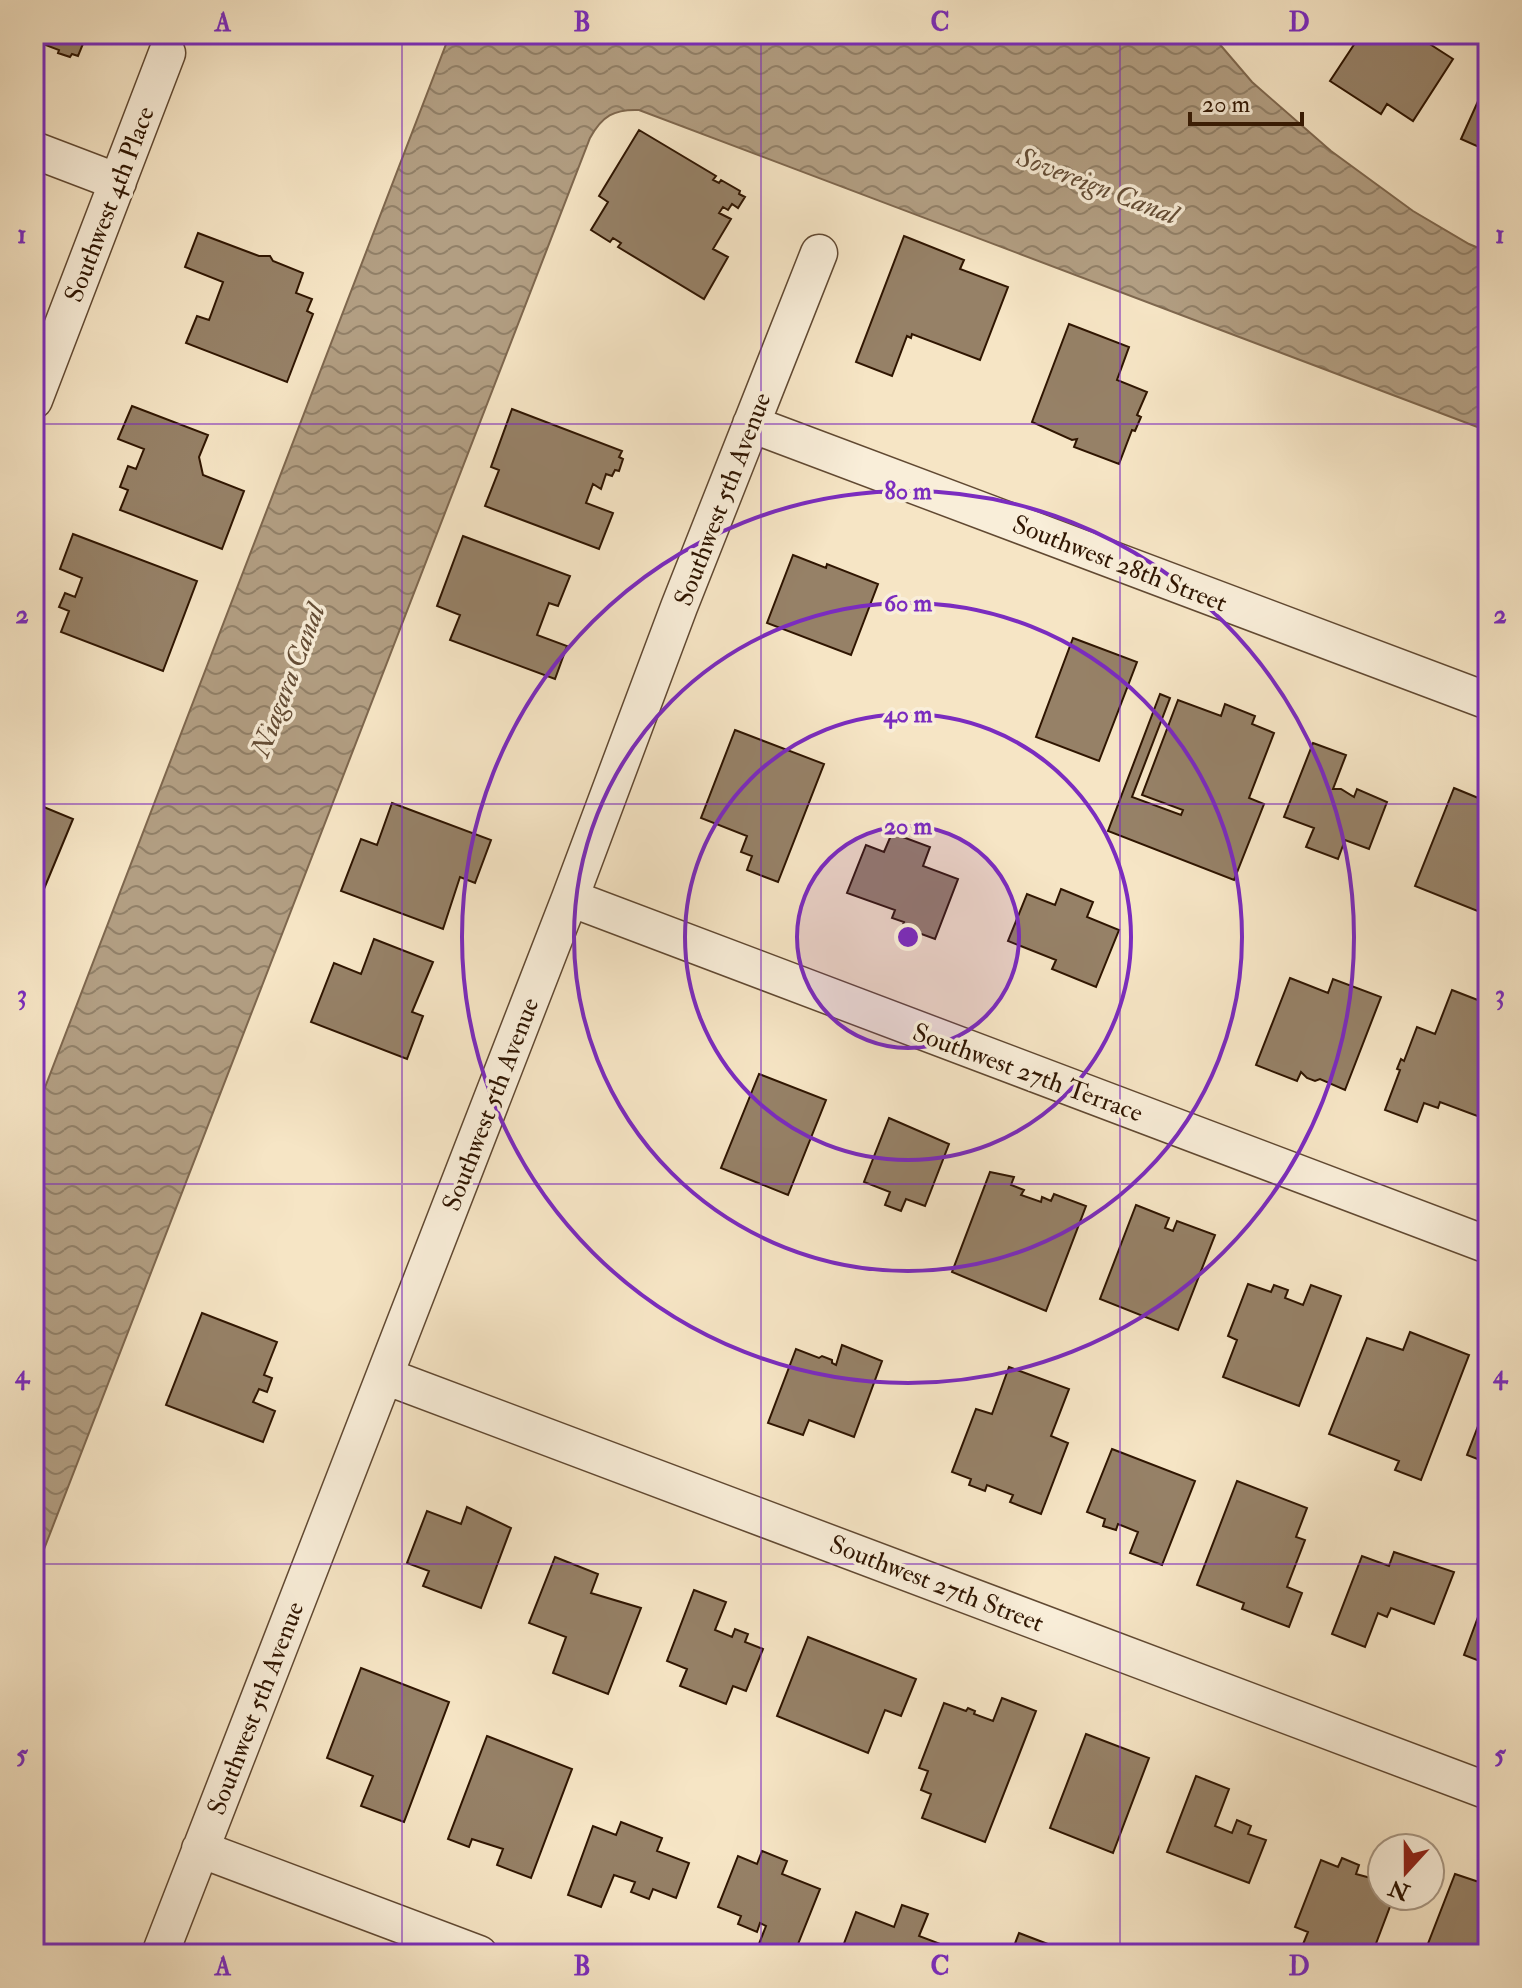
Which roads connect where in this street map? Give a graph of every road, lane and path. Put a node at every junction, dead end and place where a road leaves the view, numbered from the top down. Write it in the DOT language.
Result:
graph roads {
  1 [pos="167,53"];
  2 [pos="34,150"];
  3 [pos="118,182"];
  4 [pos="819,253"];
  5 [pos="34,400"];
  6 [pos="751,424"];
  7 [pos="1488,701"];
  8 [pos="570,898"];
  9 [pos="1488,1245"];
  10 [pos="385,1376"];
  11 [pos="1488,1791"];
  12 [pos="200,1849"];
  13 [pos="160,1954"];
  14 [pos="479,1954"];
  1 -- 3 [label="street, Southwest 4th Place"];
  2 -- 3 [label="street"];
  3 -- 5 [label="street, Southwest 4th Place"];
  4 -- 6 [label="street, Southwest 5th Avenue"];
  6 -- 7 [label="street, Southwest 28th Street"];
  6 -- 8 [label="street, Southwest 5th Avenue"];
  8 -- 9 [label="street, Southwest 27th Terrace"];
  8 -- 10 [label="street, Southwest 5th Avenue"];
  10 -- 11 [label="street, Southwest 27th Street"];
  10 -- 12 [label="street, Southwest 5th Avenue"];
  12 -- 13 [label="street, Southwest 5th Avenue"];
  12 -- 14 [label="street"];
}
